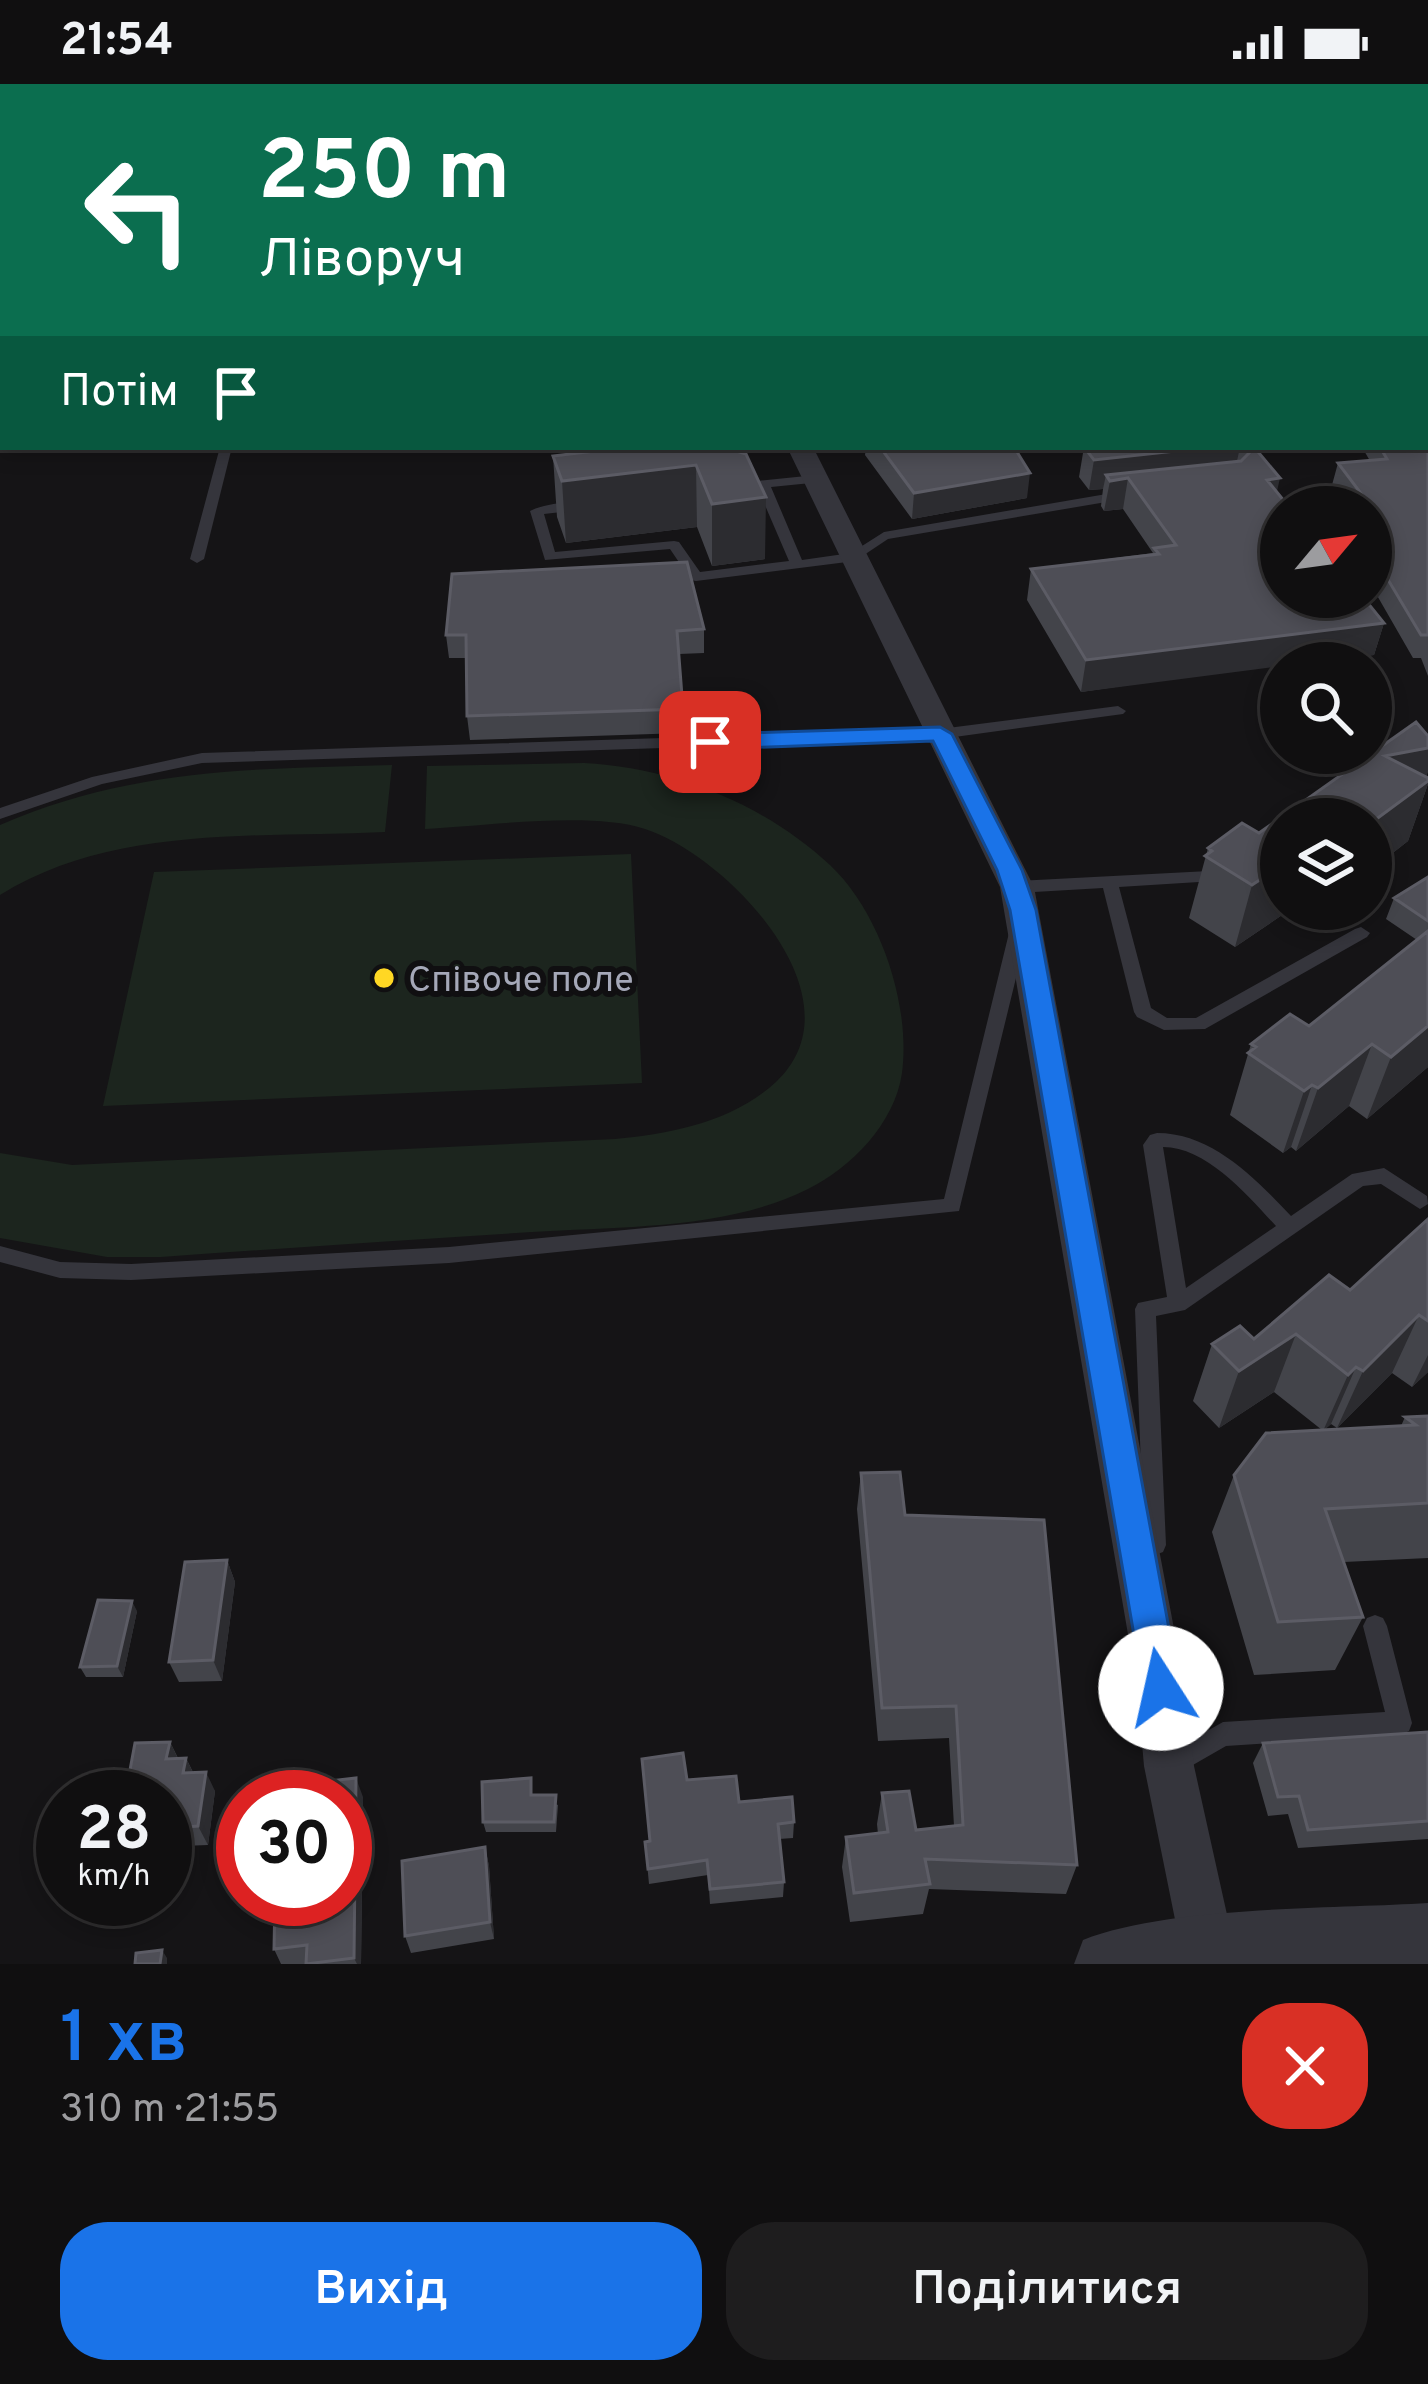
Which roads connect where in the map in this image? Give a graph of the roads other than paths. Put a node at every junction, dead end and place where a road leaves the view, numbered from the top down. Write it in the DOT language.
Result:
graph roads {
  1 [pos="225,450"];
  2 [pos="808,463"];
  3 [pos="763,484"];
  4 [pos="718,490"];
  5 [pos="1151,492"];
  6 [pos="605,503"];
  7 [pos="855,557"];
  8 [pos="197,559"];
  9 [pos="797,565"];
  10 [pos="1118,711"];
  11 [pos="940,734"];
  12 [pos="0,814"];
  13 [pos="1209,877"];
  14 [pos="1110,884"];
  15 [pos="1020,899"];
  16 [pos="1361,933"];
  17 [pos="1420,1201"];
  18 [pos="1289,1227"];
  19 [pos="0,1254"];
  20 [pos="1178,1304"];
  21 [pos="1375,1626"];
  22 [pos="1161,1688"];
  23 [pos="1169,1766"];
  24 [pos="1428,1936"];
  25 [pos="1210,1957"];
  26 [pos="1107,1964"];
  1 -- 8 [label="lane"];
  2 -- 3 [label="lane"];
  2 -- 7 [label="street"];
  3 -- 4 [label="lane"];
  3 -- 9 [label="lane"];
  5 -- 7 [label="lane"];
  6 -- 9 [label="lane"];
  7 -- 9 [label="lane"];
  7 -- 11 [label="street"];
  10 -- 11 [label="lane"];
  11 -- 12 [label="lane"];
  11 -- 15 [label="street"];
  13 -- 14 [label="lane"];
  14 -- 15 [label="lane"];
  14 -- 16 [label="lane"];
  15 -- 19 [label="lane"];
  15 -- 22 [label="street"];
  17 -- 18 [label="lane"];
  18 -- 20 [label="lane"];
  18 -- 20 [label="lane"];
  20 -- 22 [label="lane"];
  21 -- 23 [label="lane"];
  22 -- 23 [label="street"];
  23 -- 25 [label="street"];
  24 -- 25 [label="street"];
  25 -- 26 [label="street"];
}
